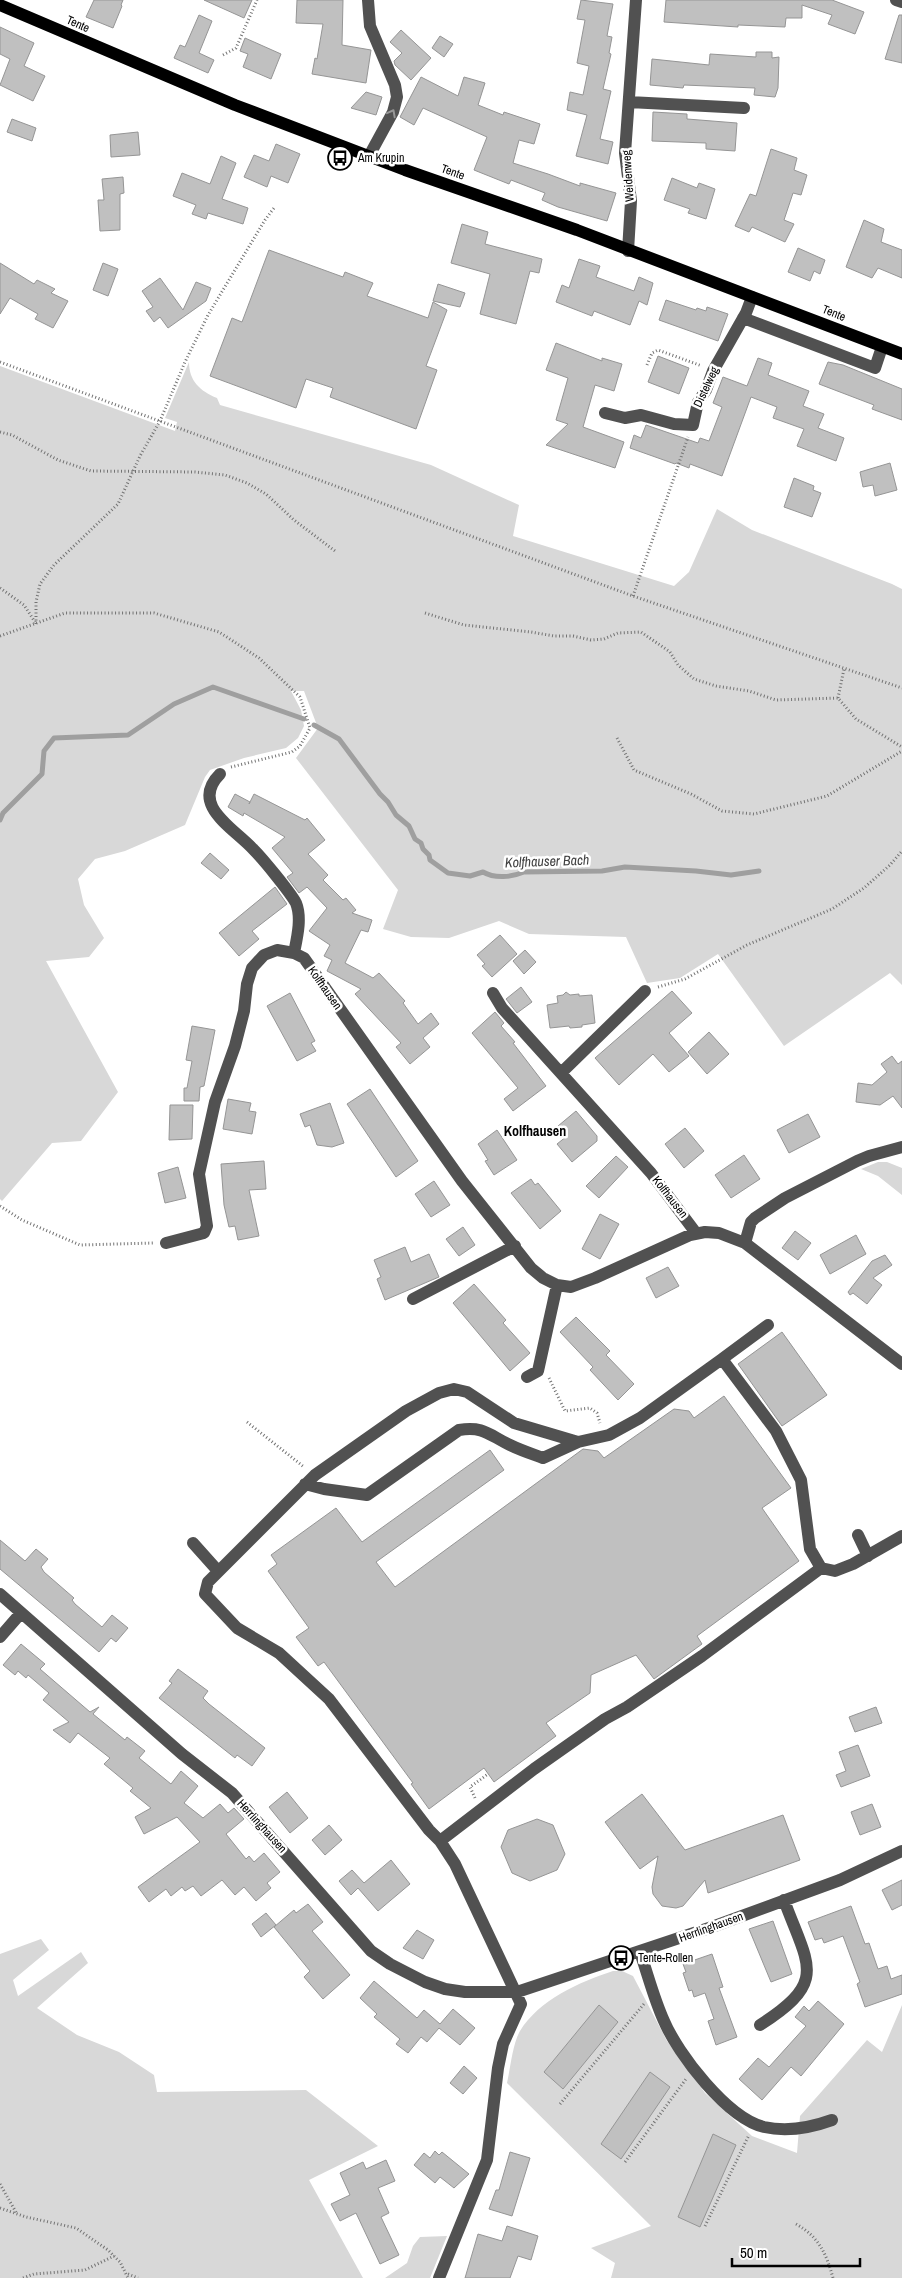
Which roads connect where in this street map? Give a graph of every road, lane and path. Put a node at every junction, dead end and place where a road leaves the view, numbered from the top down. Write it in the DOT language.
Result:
graph roads {
  1 [pos="257,0"];
  2 [pos="368,0"];
  3 [pos="636,0"];
  4 [pos="896,0"];
  5 [pos="902,2"];
  6 [pos="0,5"];
  7 [pos="223,55"];
  8 [pos="629,102"];
  9 [pos="744,108"];
  10 [pos="368,156"];
  11 [pos="274,208"];
  12 [pos="628,251"];
  13 [pos="752,297"];
  14 [pos="743,318"];
  15 [pos="882,347"];
  16 [pos="902,354"];
  17 [pos="0,362"];
  18 [pos="647,365"];
  19 [pos="713,371"];
  20 [pos="605,412"];
  21 [pos="160,421"];
  22 [pos="693,425"];
  23 [pos="0,432"];
  24 [pos="132,473"];
  25 [pos="334,551"];
  26 [pos="0,588"];
  27 [pos="633,596"];
  28 [pos="425,613"];
  29 [pos="36,624"];
  30 [pos="0,636"];
  31 [pos="844,669"];
  32 [pos="902,688"];
  33 [pos="838,698"];
  34 [pos="616,738"];
  35 [pos="902,747"];
  36 [pos="902,751"];
  37 [pos="220,774"];
  38 [pos="902,851"];
  39 [pos="294,953"];
  40 [pos="645,991"];
  41 [pos="493,993"];
  42 [pos="561,1073"];
  43 [pos="902,1147"];
  44 [pos="0,1206"];
  45 [pos="696,1233"];
  46 [pos="166,1243"];
  47 [pos="745,1243"];
  48 [pos="515,1246"];
  49 [pos="556,1285"];
  50 [pos="413,1299"];
  51 [pos="768,1325"];
  52 [pos="722,1359"];
  53 [pos="902,1364"];
  54 [pos="532,1374"];
  55 [pos="601,1421"];
  56 [pos="247,1422"];
  57 [pos="578,1442"];
  58 [pos="290,1457"];
  59 [pos="305,1484"];
  60 [pos="858,1535"];
  61 [pos="902,1536"];
  62 [pos="193,1543"];
  63 [pos="868,1556"];
  64 [pos="821,1568"];
  65 [pos="218,1571"];
  66 [pos="0,1594"];
  67 [pos="21,1613"];
  68 [pos="0,1637"];
  69 [pos="488,1774"];
  70 [pos="480,1810"];
  71 [pos="440,1841"];
  72 [pos="902,1851"];
  73 [pos="784,1900"];
  74 [pos="640,1952"];
  75 [pos="517,1992"];
  76 [pos="655,1998"];
  77 [pos="760,2025"];
  78 [pos="694,2068"];
  79 [pos="560,2104"];
  80 [pos="832,2120"];
  81 [pos="754,2123"];
  82 [pos="625,2162"];
  83 [pos="0,2184"];
  84 [pos="0,2208"];
  85 [pos="18,2215"];
  86 [pos="796,2224"];
  87 [pos="705,2226"];
  88 [pos="114,2256"];
  89 [pos="128,2276"];
  90 [pos="23,2278"];
  91 [pos="138,2278"];
  92 [pos="439,2278"];
  93 [pos="833,2278"];
  1 -- 7 [label="path"];
  10 -- 2 [label="street, one-way"];
  3 -- 8 [label="street, Weidenweg"];
  4 -- 5 [label="street"];
  6 -- 10 [label="main road, Tente"];
  8 -- 9 [label="street"];
  8 -- 12 [label="street, Weidenweg"];
  10 -- 12 [label="main road, Tente"];
  11 -- 21 [label="path"];
  12 -- 13 [label="main road, Tente"];
  13 -- 14 [label="street, Distelweg"];
  13 -- 15 [label="main road, Tente"];
  14 -- 15 [label="street"];
  14 -- 19 [label="street, Distelweg"];
  15 -- 16 [label="main road, Tente"];
  17 -- 21 [label="path"];
  18 -- 19 [label="path"];
  19 -- 22 [label="street, Distelweg"];
  20 -- 22 [label="street, Distelweg"];
  21 -- 24 [label="path"];
  21 -- 27 [label="path"];
  22 -- 27 [label="path"];
  23 -- 24 [label="path"];
  24 -- 25 [label="path"];
  24 -- 29 [label="path"];
  26 -- 29 [label="path"];
  27 -- 31 [label="path"];
  28 -- 33 [label="path"];
  29 -- 30 [label="path"];
  29 -- 37 [label="path"];
  31 -- 32 [label="path"];
  31 -- 33 [label="path"];
  33 -- 35 [label="path"];
  34 -- 36 [label="path"];
  37 -- 39 [label="street"];
  38 -- 40 [label="path"];
  39 -- 46 [label="street"];
  39 -- 48 [label="street, Kolfhausen"];
  40 -- 42 [label="street"];
  41 -- 42 [label="street, Kolfhausen"];
  42 -- 45 [label="street, Kolfhausen"];
  43 -- 47 [label="street"];
  44 -- 46 [label="path"];
  45 -- 47 [label="street, Kolfhausen"];
  45 -- 49 [label="street, Kolfhausen"];
  47 -- 53 [label="street, Kolfhausen"];
  48 -- 49 [label="street, Kolfhausen"];
  48 -- 50 [label="street"];
  49 -- 54 [label="street"];
  51 -- 52 [label="street"];
  52 -- 57 [label="street"];
  52 -- 64 [label="street"];
  54 -- 55 [label="path"];
  56 -- 58 [label="path"];
  57 -- 59 [label="street"];
  57 -- 59 [label="street"];
  59 -- 65 [label="street"];
  60 -- 63 [label="street"];
  61 -- 63 [label="street"];
  62 -- 65 [label="street"];
  63 -- 64 [label="street"];
  64 -- 70 [label="street"];
  65 -- 71 [label="street"];
  66 -- 67 [label="street, Herrlinghausen"];
  67 -- 68 [label="street"];
  67 -- 75 [label="street, Herrlinghausen"];
  69 -- 70 [label="path"];
  70 -- 71 [label="street"];
  71 -- 75 [label="street"];
  72 -- 73 [label="street, Herrlinghausen"];
  73 -- 74 [label="street, Herrlinghausen"];
  73 -- 77 [label="street"];
  74 -- 75 [label="street, Herrlinghausen"];
  74 -- 76 [label="street"];
  75 -- 92 [label="street"];
  76 -- 78 [label="street"];
  76 -- 79 [label="path"];
  78 -- 81 [label="street"];
  78 -- 82 [label="path"];
  80 -- 81 [label="street"];
  81 -- 87 [label="path"];
  83 -- 85 [label="path"];
  84 -- 85 [label="path"];
  85 -- 88 [label="path"];
  86 -- 93 [label="path"];
  88 -- 89 [label="path"];
  88 -- 90 [label="path"];
  89 -- 91 [label="path"];
}
